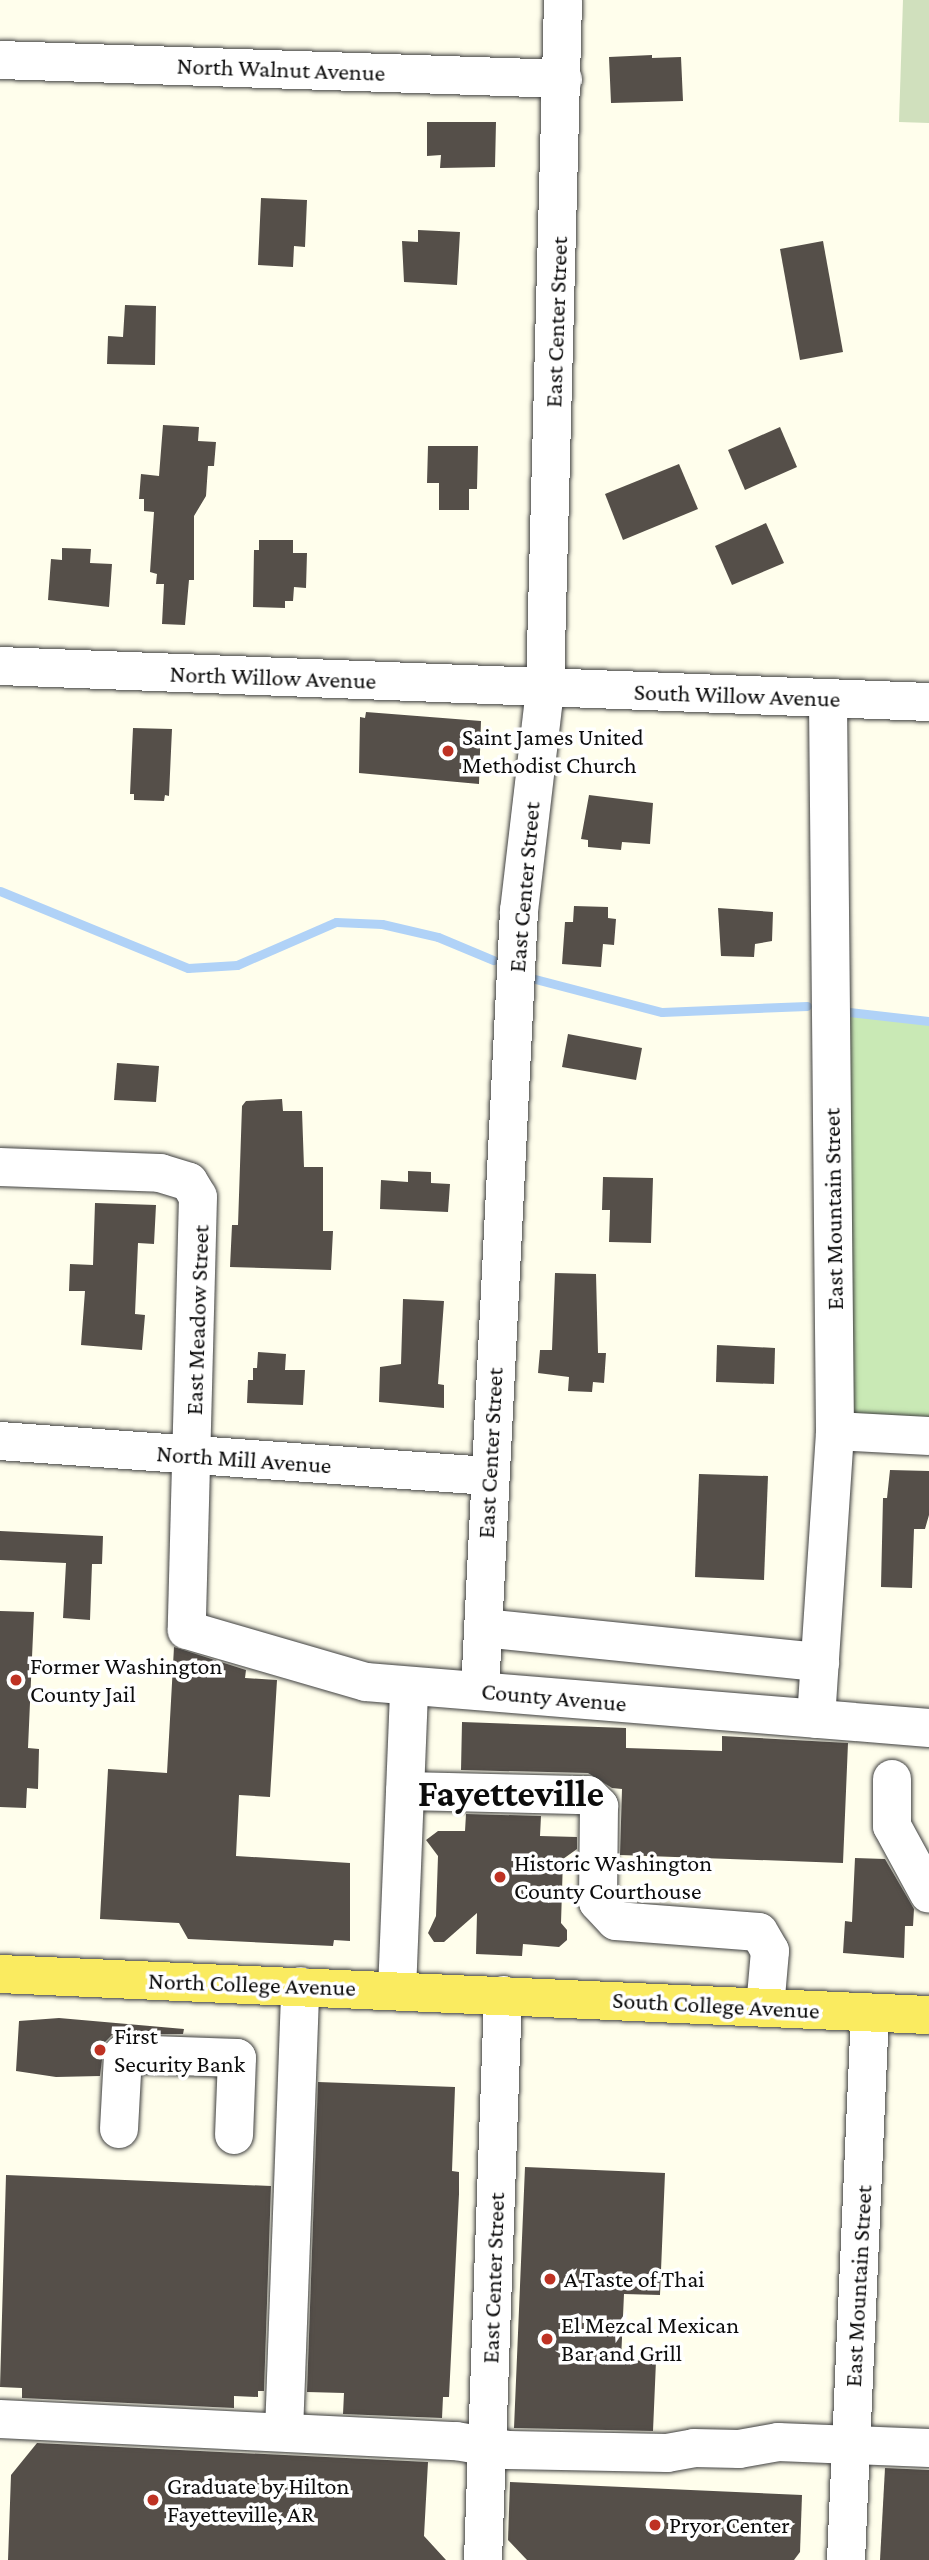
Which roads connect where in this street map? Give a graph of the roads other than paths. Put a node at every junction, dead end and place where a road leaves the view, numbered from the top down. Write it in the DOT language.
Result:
graph roads {
  1 [pos="563,0"];
  2 [pos="0,61"];
  3 [pos="563,79"];
  4 [pos="0,666"];
  5 [pos="545,688"];
  6 [pos="828,699"];
  7 [pos="929,702"];
  8 [pos="0,1167"];
  9 [pos="835,1431"];
  10 [pos="929,1436"];
  11 [pos="0,1441"];
  12 [pos="193,1455"];
  13 [pos="488,1476"];
  14 [pos="483,1628"];
  15 [pos="187,1630"];
  16 [pos="820,1662"];
  17 [pos="409,1687"];
  18 [pos="480,1691"];
  19 [pos="817,1719"];
  20 [pos="929,1728"];
  21 [pos="892,1779"];
  22 [pos="405,1791"];
  23 [pos="929,1894"];
  24 [pos="0,1974"];
  25 [pos="300,1986"];
  26 [pos="397,1990"];
  27 [pos="503,1995"];
  28 [pos="765,2008"];
  29 [pos="870,2013"];
  30 [pos="929,2015"];
  31 [pos="120,2129"];
  32 [pos="234,2135"];
  33 [pos="0,2419"];
  34 [pos="284,2432"];
  35 [pos="851,2445"];
  36 [pos="929,2448"];
  37 [pos="487,2449"];
  38 [pos="483,2560"];
  39 [pos="846,2560"];
  1 -- 3 [label="street, East Center Street"];
  2 -- 3 [label="street, North Walnut Avenue"];
  3 -- 5 [label="street, East Center Street"];
  4 -- 5 [label="street, North Willow Avenue"];
  5 -- 6 [label="street, South Willow Avenue"];
  5 -- 13 [label="street, East Center Street"];
  6 -- 7 [label="street, South Willow Avenue"];
  6 -- 9 [label="street, East Mountain Street"];
  8 -- 12 [label="street, East Meadow Street"];
  9 -- 10 [label="street"];
  9 -- 16 [label="street, East Mountain Street"];
  11 -- 12 [label="street, North Mill Avenue"];
  12 -- 13 [label="street, North Mill Avenue"];
  12 -- 15 [label="street, East Meadow Street"];
  13 -- 14 [label="street, East Center Street"];
  14 -- 16 [label="street"];
  14 -- 18 [label="street, East Center Street"];
  15 -- 17 [label="street, County Avenue"];
  16 -- 19 [label="street, East Mountain Street"];
  17 -- 18 [label="street, County Avenue"];
  17 -- 22 [label="street"];
  18 -- 19 [label="street, County Avenue"];
  19 -- 20 [label="street, County Avenue"];
  21 -- 23 [label="street"];
  22 -- 26 [label="street"];
  22 -- 28 [label="street"];
  24 -- 25 [label="main road, North College Avenue"];
  25 -- 26 [label="main road, North College Avenue"];
  25 -- 34 [label="street"];
  26 -- 27 [label="main road, North College Avenue"];
  27 -- 28 [label="main road, South College Avenue"];
  27 -- 37 [label="street, East Center Street"];
  28 -- 29 [label="main road, South College Avenue"];
  29 -- 30 [label="main road, South College Avenue"];
  29 -- 35 [label="street, East Mountain Street"];
  31 -- 32 [label="street"];
  33 -- 34 [label="street"];
  34 -- 37 [label="street"];
  35 -- 36 [label="street"];
  35 -- 37 [label="street"];
  35 -- 39 [label="street, East Mountain Street"];
  37 -- 38 [label="street, East Center Street"];
}
